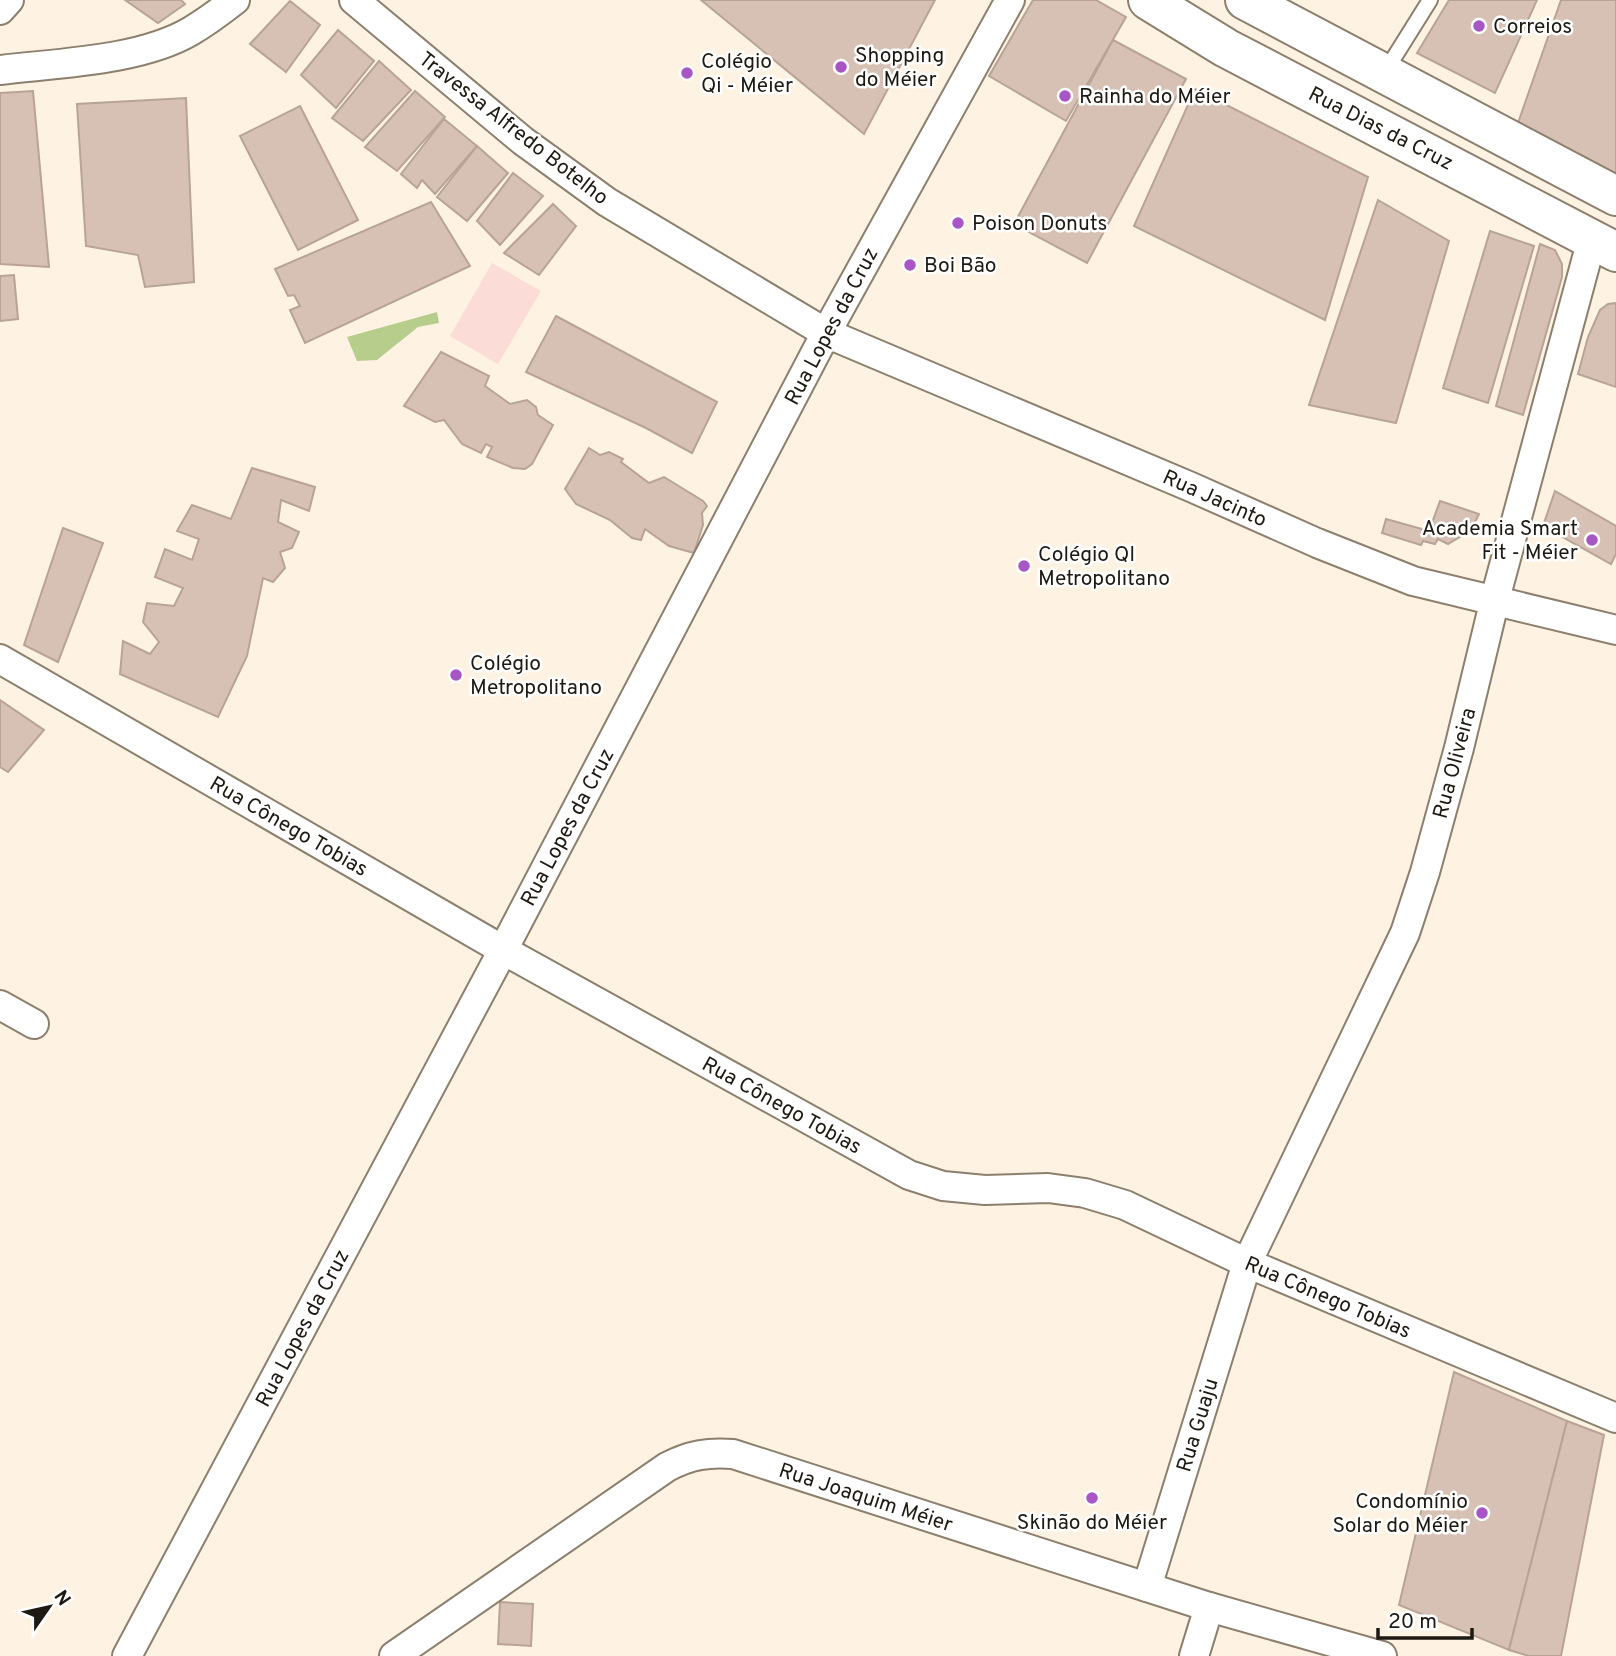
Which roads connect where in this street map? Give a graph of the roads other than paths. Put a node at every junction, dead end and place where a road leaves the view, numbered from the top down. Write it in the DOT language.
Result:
graph roads {
  1 [pos="9,0"];
  2 [pos="235,0"];
  3 [pos="354,0"];
  4 [pos="1010,0"];
  5 [pos="1148,0"];
  6 [pos="1245,0"];
  7 [pos="1430,0"];
  8 [pos="0,10"];
  9 [pos="0,69"];
  10 [pos="1385,74"];
  11 [pos="1616,196"];
  12 [pos="1604,245"];
  13 [pos="826,333"];
  14 [pos="1495,600"];
  15 [pos="1616,630"];
  16 [pos="0,659"];
  17 [pos="503,950"];
  18 [pos="0,1005"];
  19 [pos="34,1024"];
  20 [pos="1247,1263"];
  21 [pos="1616,1418"];
  22 [pos="1147,1587"];
  23 [pos="1209,1607"];
  24 [pos="127,1656"];
  25 [pos="394,1656"];
  26 [pos="1194,1656"];
  27 [pos="1382,1656"];
  1 -- 8 [label="street"];
  2 -- 9 [label="street"];
  3 -- 13 [label="street, Travessa Alfredo Botelho"];
  4 -- 13 [label="street, Rua Lopes da Cruz"];
  5 -- 12 [label="street, Rua Dias da Cruz"];
  6 -- 10 [label="street"];
  7 -- 10 [label="lane"];
  10 -- 11 [label="street"];
  12 -- 14 [label="street, Rua Oliveira"];
  13 -- 14 [label="street, Rua Jacinto"];
  13 -- 17 [label="street, Rua Lopes da Cruz"];
  14 -- 15 [label="street, Rua Jacinto"];
  14 -- 20 [label="street, Rua Oliveira"];
  16 -- 17 [label="street, Rua Cônego Tobias"];
  17 -- 20 [label="street, Rua Cônego Tobias"];
  17 -- 24 [label="street, Rua Lopes da Cruz"];
  18 -- 19 [label="street"];
  20 -- 21 [label="street, Rua Cônego Tobias"];
  20 -- 22 [label="street, Rua Guaju"];
  22 -- 23 [label="street, Rua Joaquim Méier"];
  22 -- 25 [label="street, Rua Joaquim Méier"];
  23 -- 26 [label="street"];
  23 -- 27 [label="street, Rua Joaquim Méier"];
}
